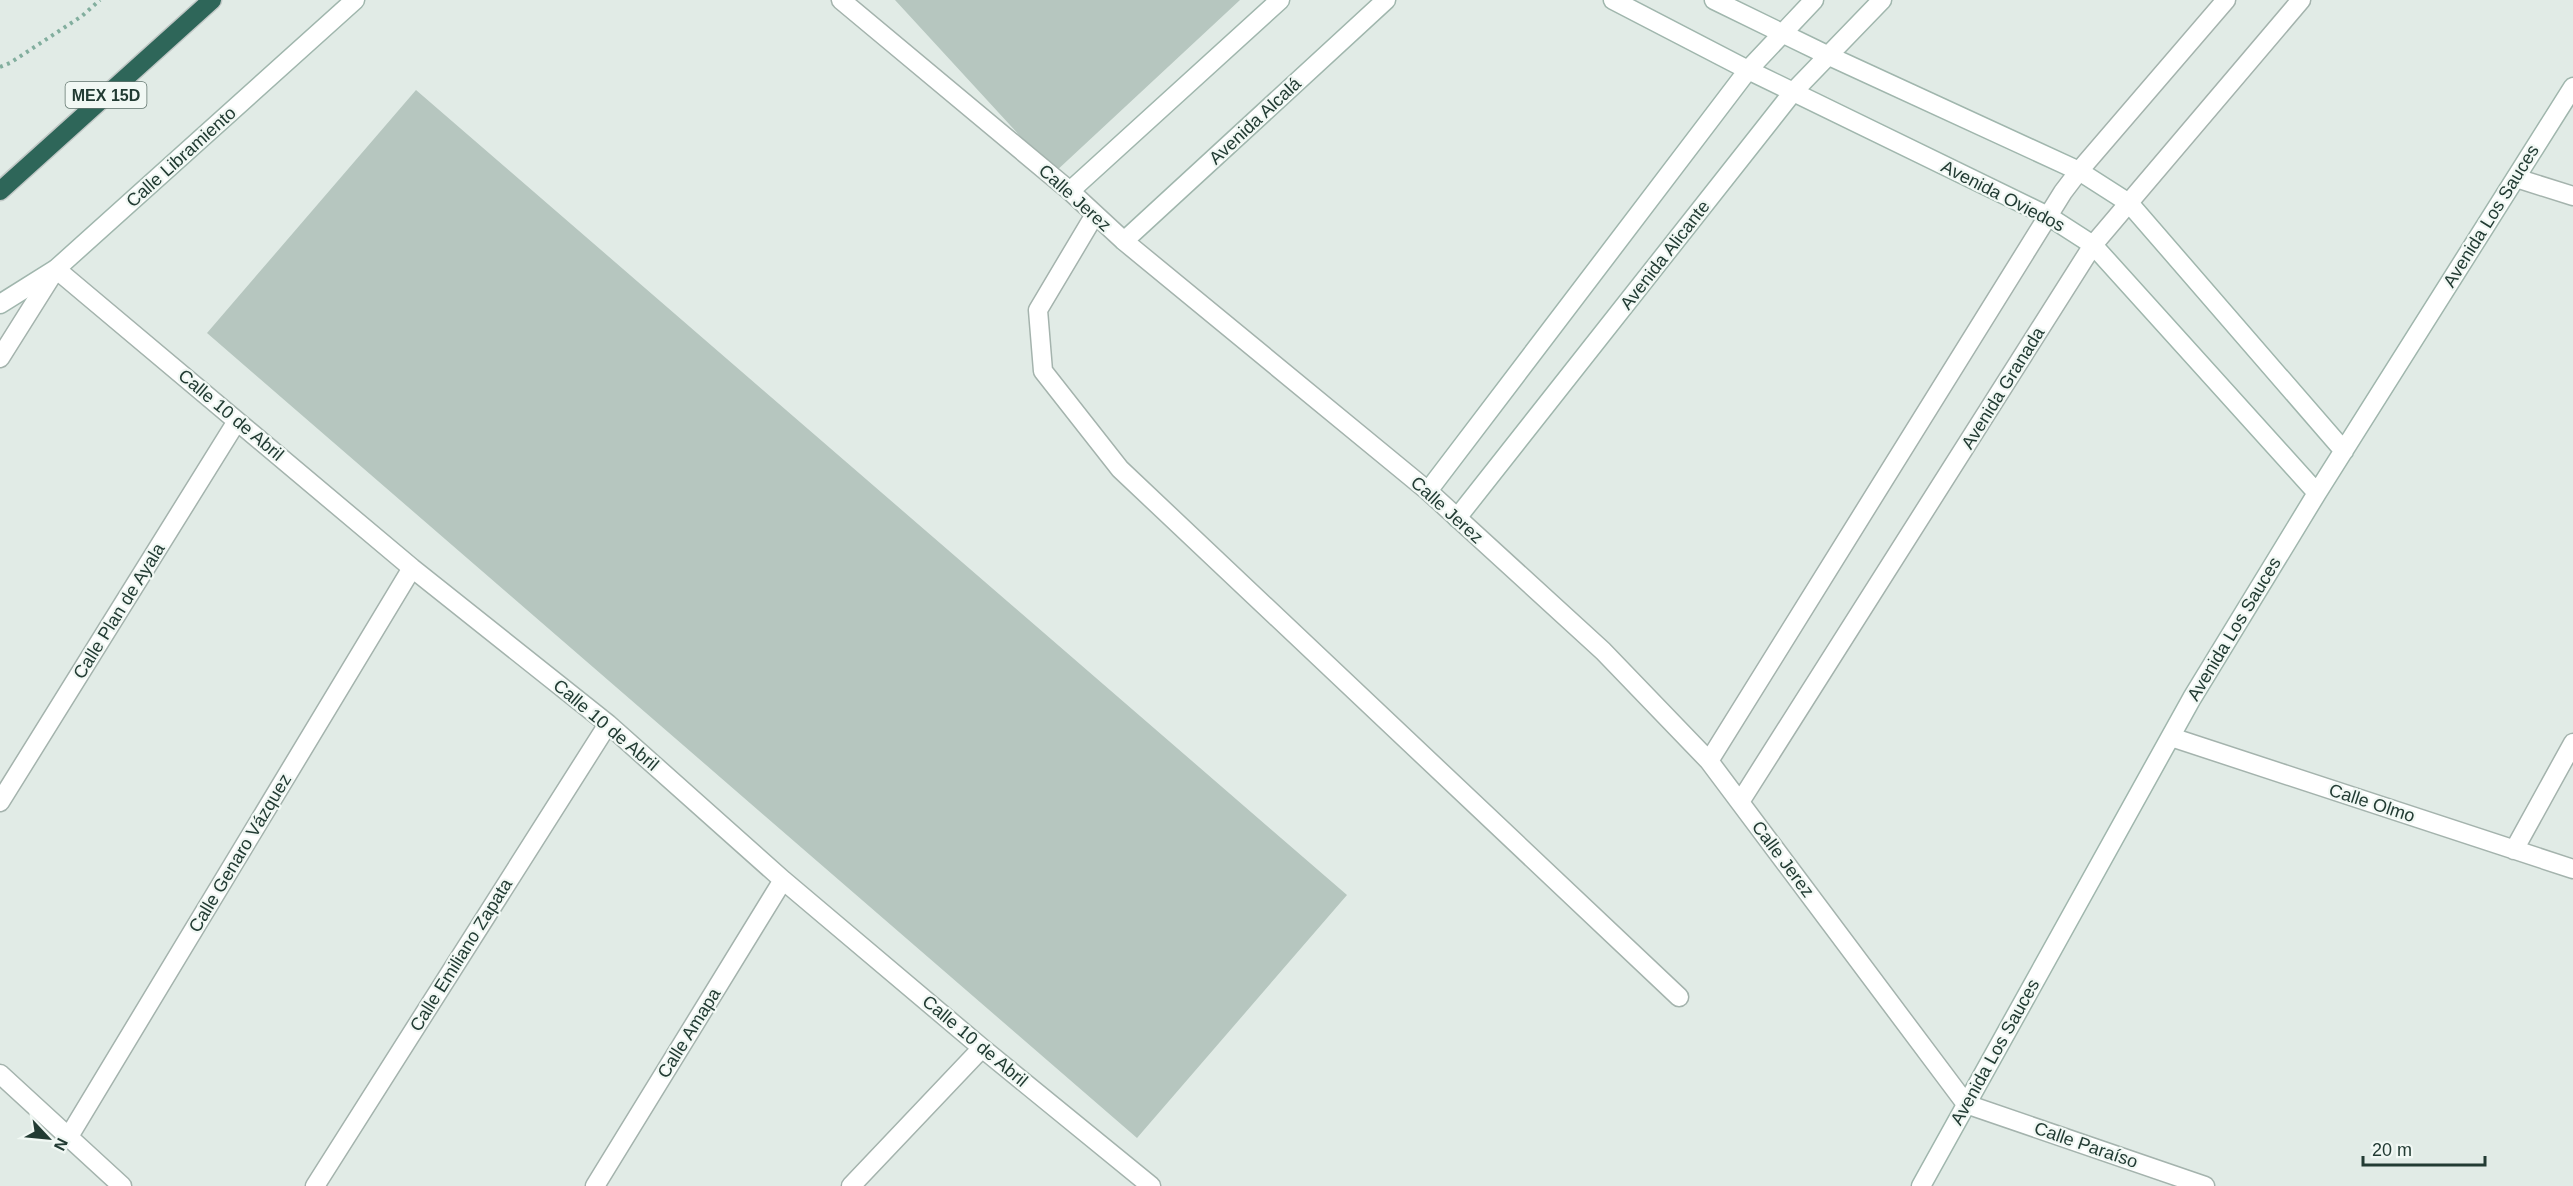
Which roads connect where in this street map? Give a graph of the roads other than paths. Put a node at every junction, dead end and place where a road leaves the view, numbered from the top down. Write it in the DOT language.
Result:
graph roads {
  1 [pos="212,0"];
  2 [pos="355,0"];
  3 [pos="841,0"];
  4 [pos="1280,0"];
  5 [pos="1386,0"];
  6 [pos="1613,0"];
  7 [pos="1714,0"];
  8 [pos="1814,0"];
  9 [pos="1882,0"];
  10 [pos="2226,0"];
  11 [pos="2301,0"];
  12 [pos="1782,33"];
  13 [pos="1827,55"];
  14 [pos="1748,70"];
  15 [pos="2573,87"];
  16 [pos="1793,92"];
  17 [pos="2079,171"];
  18 [pos="2516,178"];
  19 [pos="0,191"];
  20 [pos="1070,191"];
  21 [pos="2573,196"];
  22 [pos="2129,203"];
  23 [pos="1094,216"];
  24 [pos="2048,216"];
  25 [pos="1124,241"];
  26 [pos="2093,245"];
  27 [pos="56,269"];
  28 [pos="0,304"];
  29 [pos="0,358"];
  30 [pos="237,421"];
  31 [pos="2344,451"];
  32 [pos="1428,491"];
  33 [pos="2317,493"];
  34 [pos="1457,518"];
  35 [pos="412,568"];
  36 [pos="608,724"];
  37 [pos="2171,737"];
  38 [pos="2573,743"];
  39 [pos="1709,761"];
  40 [pos="0,802"];
  41 [pos="1740,802"];
  42 [pos="2514,850"];
  43 [pos="2573,869"];
  44 [pos="783,880"];
  45 [pos="1679,997"];
  46 [pos="982,1048"];
  47 [pos="0,1074"];
  48 [pos="1965,1104"];
  49 [pos="68,1138"];
  50 [pos="122,1186"];
  51 [pos="315,1186"];
  52 [pos="595,1186"];
  53 [pos="851,1186"];
  54 [pos="1151,1186"];
  55 [pos="1921,1186"];
  56 [pos="2205,1186"];
  1 -- 19 [label="highway, MEX 15D"];
  2 -- 27 [label="street, Calle Libramiento"];
  3 -- 20 [label="street, Calle Jerez"];
  4 -- 20 [label="street"];
  5 -- 25 [label="street, Avenida Alcalá"];
  6 -- 14 [label="street, Avenida Oviedos"];
  7 -- 12 [label="street"];
  8 -- 12 [label="street"];
  9 -- 13 [label="street, Avenida Alicante"];
  10 -- 17 [label="street"];
  11 -- 22 [label="street, Avenida Granada"];
  12 -- 13 [label="street"];
  12 -- 14 [label="street"];
  13 -- 16 [label="street, Avenida Alicante"];
  13 -- 17 [label="street"];
  14 -- 16 [label="street, Avenida Oviedos"];
  14 -- 32 [label="street"];
  15 -- 18 [label="street, Avenida Los Sauces"];
  16 -- 24 [label="street, Avenida Oviedos"];
  16 -- 34 [label="street, Avenida Alicante"];
  17 -- 22 [label="street"];
  17 -- 24 [label="street"];
  18 -- 21 [label="street"];
  18 -- 31 [label="street, Avenida Los Sauces"];
  20 -- 23 [label="street, Calle Jerez"];
  22 -- 26 [label="street, Avenida Granada"];
  22 -- 31 [label="street"];
  23 -- 25 [label="street, Calle Jerez"];
  23 -- 45 [label="street"];
  24 -- 26 [label="street, Avenida Oviedos"];
  24 -- 39 [label="street"];
  25 -- 32 [label="street, Calle Jerez"];
  26 -- 33 [label="street, Avenida Oviedos"];
  26 -- 41 [label="street, Avenida Granada"];
  27 -- 28 [label="street, Calle Libramiento"];
  27 -- 29 [label="street"];
  27 -- 30 [label="street, Calle 10 de Abril"];
  30 -- 35 [label="street, Calle 10 de Abril"];
  30 -- 40 [label="street, Calle Plan de Ayala"];
  31 -- 33 [label="street, Avenida Los Sauces"];
  32 -- 34 [label="street, Calle Jerez"];
  33 -- 37 [label="street, Avenida Los Sauces"];
  34 -- 39 [label="street, Calle Jerez"];
  35 -- 36 [label="street, Calle 10 de Abril"];
  35 -- 49 [label="street, Calle Genaro Vázquez"];
  36 -- 44 [label="street, Calle 10 de Abril"];
  36 -- 51 [label="street, Calle Emiliano Zapata"];
  37 -- 42 [label="street, Calle Olmo"];
  37 -- 48 [label="street, Avenida Los Sauces"];
  38 -- 42 [label="street"];
  39 -- 41 [label="street, Calle Jerez"];
  41 -- 48 [label="street, Calle Jerez"];
  42 -- 43 [label="street, Calle Olmo"];
  44 -- 46 [label="street, Calle 10 de Abril"];
  44 -- 52 [label="street, Calle Amapa"];
  46 -- 53 [label="street"];
  46 -- 54 [label="street, Calle 10 de Abril"];
  47 -- 49 [label="street"];
  48 -- 55 [label="street, Avenida Los Sauces"];
  48 -- 56 [label="street, Calle Paraíso"];
  49 -- 50 [label="street"];
}
